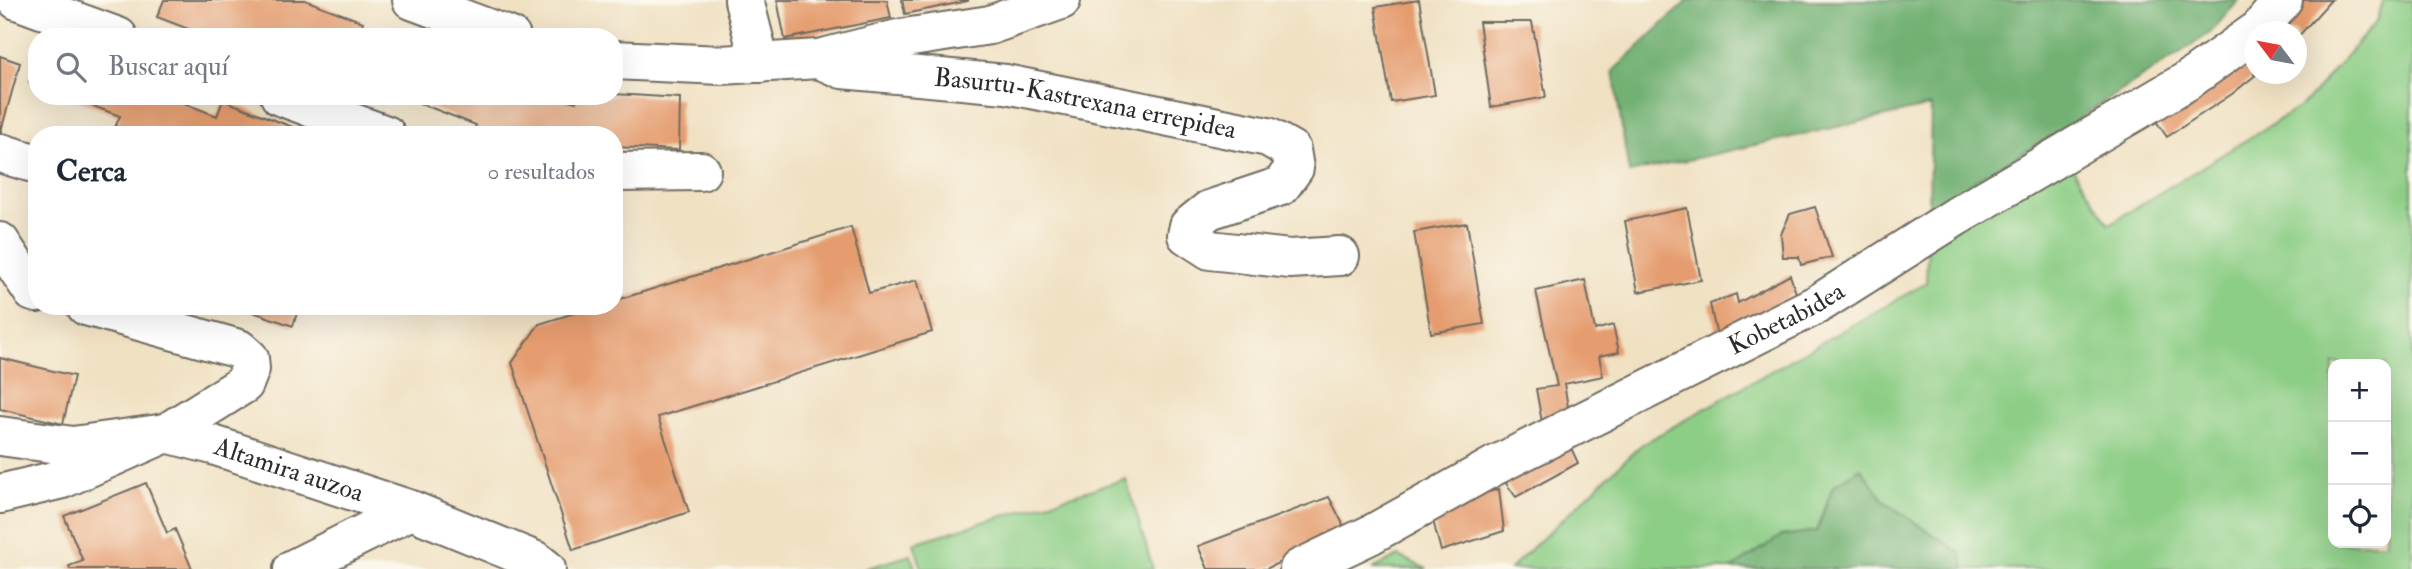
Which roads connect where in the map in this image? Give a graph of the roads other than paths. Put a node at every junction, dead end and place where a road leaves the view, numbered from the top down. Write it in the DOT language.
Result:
graph roads {
  1 [pos="17,0"];
  2 [pos="412,0"];
  3 [pos="744,0"];
  4 [pos="1061,0"];
  5 [pos="2283,0"];
  6 [pos="2265,21"];
  7 [pos="93,28"];
  8 [pos="487,28"];
  9 [pos="2244,41"];
  10 [pos="819,59"];
  11 [pos="623,60"];
  12 [pos="760,63"];
  13 [pos="305,105"];
  14 [pos="362,126"];
  15 [pos="0,153"];
  16 [pos="28,161"];
  17 [pos="701,171"];
  18 [pos="623,172"];
  19 [pos="0,243"];
  20 [pos="1340,256"];
  21 [pos="23,292"];
  22 [pos="118,315"];
  23 [pos="166,433"];
  24 [pos="0,436"];
  25 [pos="0,494"];
  26 [pos="411,510"];
  27 [pos="293,569"];
  28 [pos="546,569"];
  29 [pos="1298,569"];
  1 -- 7 [label="street"];
  2 -- 8 [label="street"];
  3 -- 12 [label="street"];
  4 -- 10 [label="street, Basurtu-Kastrexana errepidea"];
  5 -- 6 [label="street, Kobetabidea"];
  9 -- 29 [label="street, Kobetabidea"];
  10 -- 12 [label="street"];
  10 -- 20 [label="street, Basurtu-Kastrexana errepidea"];
  11 -- 12 [label="street"];
  13 -- 14 [label="street"];
  15 -- 16 [label="street"];
  17 -- 18 [label="street"];
  19 -- 21 [label="street"];
  22 -- 23 [label="street, Altamira auzoa"];
  23 -- 24 [label="street, Altamira auzoa"];
  23 -- 25 [label="street, Altamira auzoa"];
  23 -- 26 [label="street, Altamira auzoa"];
  26 -- 27 [label="street, Altamira auzoa"];
  26 -- 28 [label="street, Altamira auzoa"];
}
